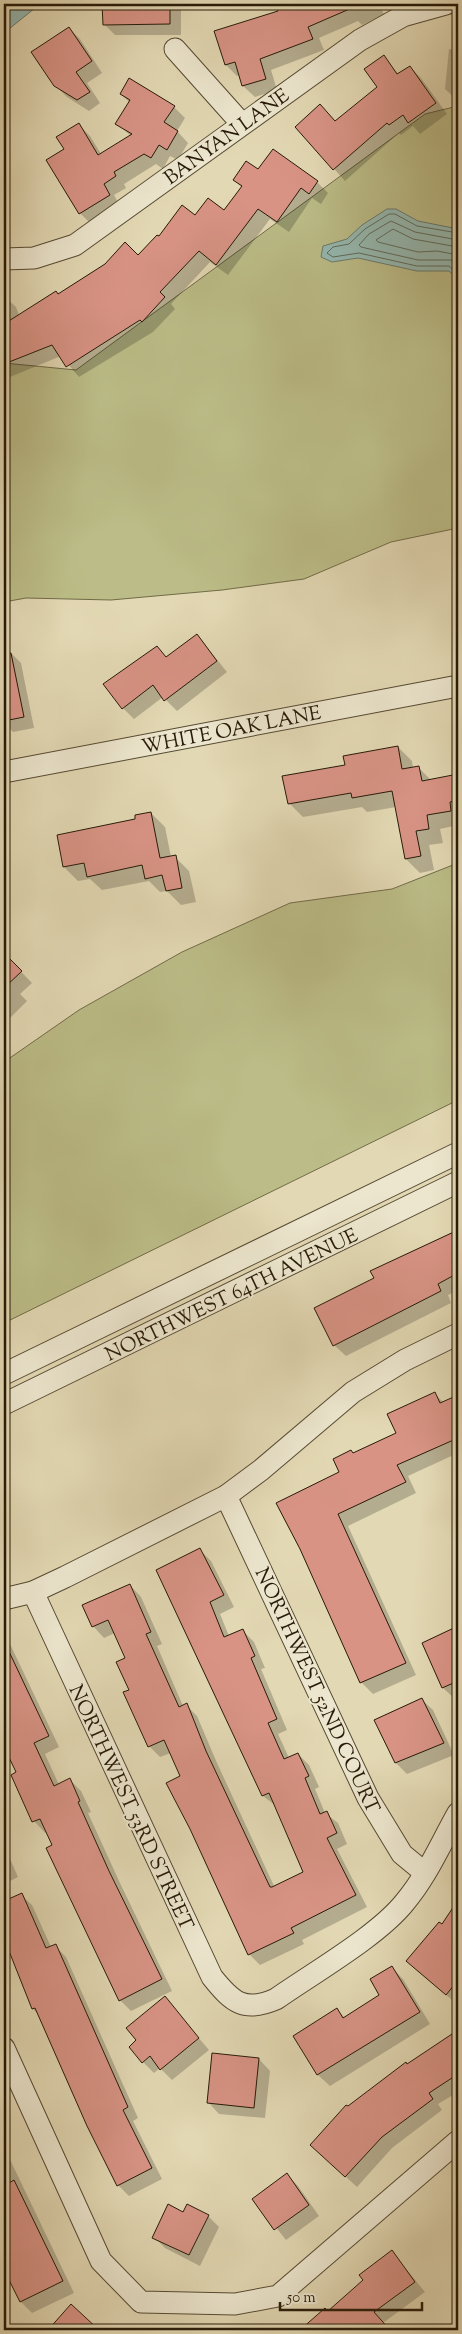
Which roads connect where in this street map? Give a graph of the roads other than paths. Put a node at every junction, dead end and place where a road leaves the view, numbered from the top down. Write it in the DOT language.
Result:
graph roads {
  1 [pos="446,4"];
  2 [pos="175,49"];
  3 [pos="242,124"];
  4 [pos="4,259"];
  5 [pos="458,686"];
  6 [pos="4,772"];
  7 [pos="458,1152"];
  8 [pos="458,1182"];
  9 [pos="458,1334"];
  10 [pos="4,1374"];
  11 [pos="4,1404"];
  12 [pos="226,1496"];
  13 [pos="32,1592"];
  14 [pos="4,1599"];
  15 [pos="458,1813"];
  16 [pos="425,1873"];
  17 [pos="4,2048"];
  18 [pos="9,2073"];
  19 [pos="458,2141"];
  1 -- 3 [label="street, BANYAN LANE"];
  2 -- 3 [label="street"];
  3 -- 4 [label="street, BANYAN LANE"];
  5 -- 6 [label="street, WHITE OAK LANE"];
  7 -- 10 [label="street, NORTHWEST 64TH AVENUE"];
  8 -- 11 [label="street, NORTHWEST 64TH AVENUE"];
  9 -- 12 [label="street"];
  12 -- 13 [label="street"];
  12 -- 16 [label="street, NORTHWEST 52ND COURT"];
  13 -- 14 [label="street"];
  13 -- 16 [label="street, NORTHWEST 53RD STREET"];
  15 -- 16 [label="street"];
  17 -- 18 [label="street"];
  18 -- 19 [label="street"];
}
